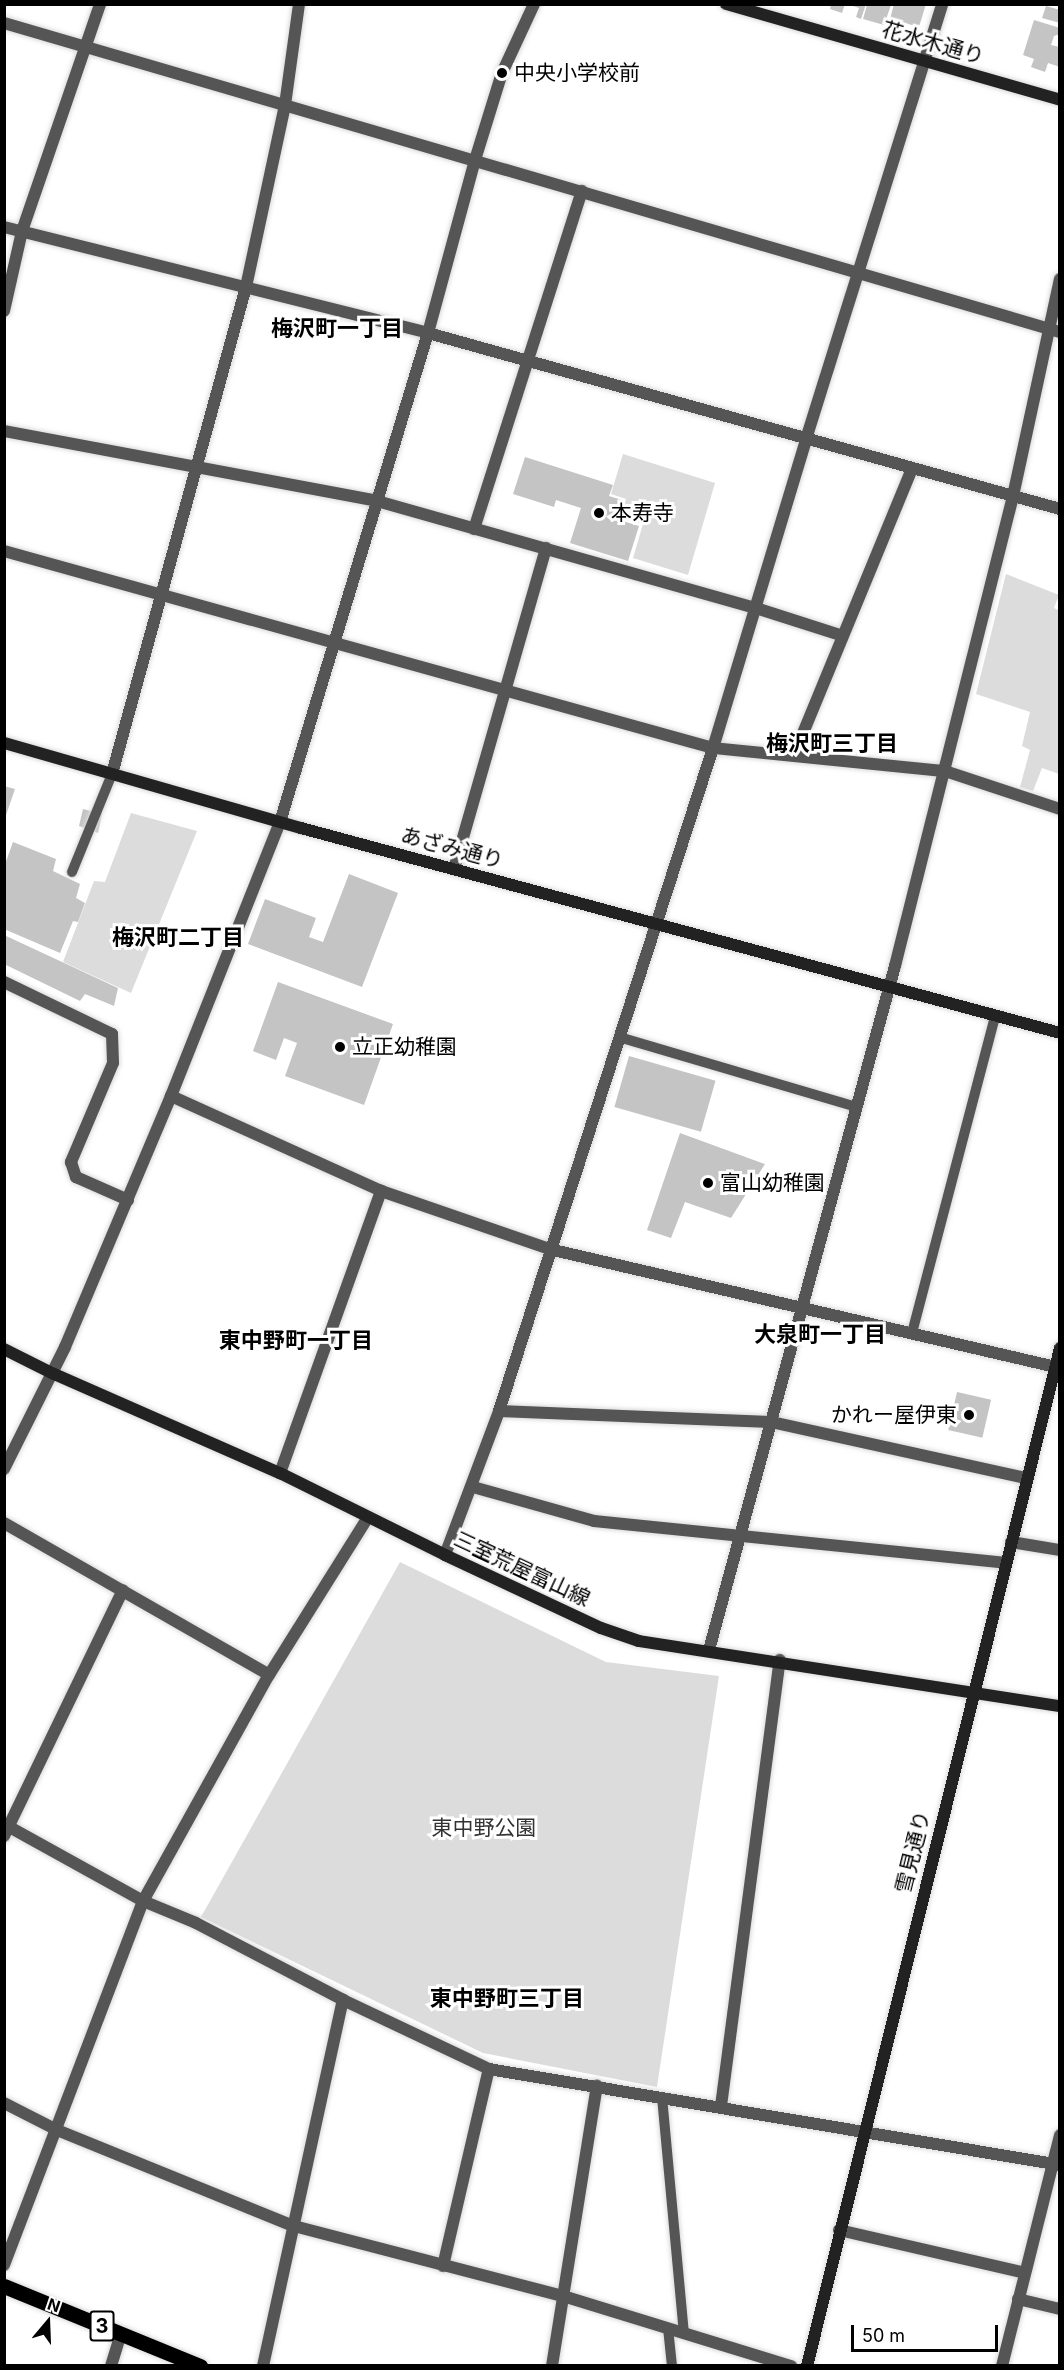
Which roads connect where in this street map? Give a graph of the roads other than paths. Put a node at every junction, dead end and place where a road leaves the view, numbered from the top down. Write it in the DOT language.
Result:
graph roads {
  1 [pos="100,4"];
  2 [pos="299,4"];
  3 [pos="534,4"];
  4 [pos="726,4"];
  5 [pos="942,4"];
  6 [pos="4,23"];
  7 [pos="86,46"];
  8 [pos="925,61"];
  9 [pos="1059,100"];
  10 [pos="285,105"];
  11 [pos="474,160"];
  12 [pos="582,191"];
  13 [pos="4,227"];
  14 [pos="22,231"];
  15 [pos="859,273"];
  16 [pos="1059,279"];
  17 [pos="246,287"];
  18 [pos="4,311"];
  19 [pos="1054,330"];
  20 [pos="428,333"];
  21 [pos="528,361"];
  22 [pos="4,431"];
  23 [pos="806,439"];
  24 [pos="197,467"];
  25 [pos="912,468"];
  26 [pos="1013,496"];
  27 [pos="377,501"];
  28 [pos="1059,508"];
  29 [pos="474,529"];
  30 [pos="546,548"];
  31 [pos="4,551"];
  32 [pos="161,596"];
  33 [pos="756,608"];
  34 [pos="843,636"];
  35 [pos="334,644"];
  36 [pos="505,690"];
  37 [pos="4,743"];
  38 [pos="713,748"];
  39 [pos="794,754"];
  40 [pos="945,771"];
  41 [pos="111,774"];
  42 [pos="1059,809"];
  43 [pos="280,822"];
  44 [pos="454,869"];
  45 [pos="72,872"];
  46 [pos="656,925"];
  47 [pos="4,982"];
  48 [pos="890,986"];
  49 [pos="995,1017"];
  50 [pos="1059,1033"];
  51 [pos="619,1037"];
  52 [pos="171,1096"];
  53 [pos="857,1107"];
  54 [pos="381,1191"];
  55 [pos="128,1200"];
  56 [pos="549,1249"];
  57 [pos="802,1308"];
  58 [pos="912,1334"];
  59 [pos="1059,1348"];
  60 [pos="4,1349"];
  61 [pos="1057,1367"];
  62 [pos="54,1374"];
  63 [pos="499,1411"];
  64 [pos="771,1422"];
  65 [pos="4,1469"];
  66 [pos="280,1473"];
  67 [pos="1026,1478"];
  68 [pos="473,1487"];
  69 [pos="368,1517"];
  70 [pos="4,1523"];
  71 [pos="740,1535"];
  72 [pos="1011,1542"];
  73 [pos="1059,1550"];
  74 [pos="445,1555"];
  75 [pos="1004,1563"];
  76 [pos="123,1590"];
  77 [pos="709,1650"];
  78 [pos="780,1660"];
  79 [pos="269,1675"];
  80 [pos="973,1691"];
  81 [pos="1059,1706"];
  82 [pos="6,1829"];
  83 [pos="143,1901"];
  84 [pos="343,2000"];
  85 [pos="489,2069"];
  86 [pos="597,2086"];
  87 [pos="662,2097"];
  88 [pos="4,2103"];
  89 [pos="721,2106"];
  90 [pos="57,2130"];
  91 [pos="864,2130"];
  92 [pos="1059,2135"];
  93 [pos="1056,2164"];
  94 [pos="294,2226"];
  95 [pos="839,2230"];
  96 [pos="4,2265"];
  97 [pos="443,2265"];
  98 [pos="1025,2273"];
  99 [pos="4,2286"];
  100 [pos="563,2296"];
  101 [pos="1018,2299"];
  102 [pos="1059,2309"];
  103 [pos="668,2328"];
  104 [pos="120,2333"];
  105 [pos="684,2333"];
  106 [pos="111,2366"];
  107 [pos="200,2366"];
  108 [pos="263,2366"];
  109 [pos="552,2366"];
  110 [pos="672,2366"];
  111 [pos="791,2366"];
  112 [pos="807,2366"];
  113 [pos="1002,2366"];
  1 -- 7 [label="street"];
  2 -- 10 [label="street"];
  3 -- 11 [label="street"];
  4 -- 8 [label="street, 花水木通り"];
  5 -- 8 [label="street"];
  6 -- 7 [label="street"];
  7 -- 10 [label="street"];
  7 -- 14 [label="street"];
  8 -- 9 [label="street, 花水木通り"];
  8 -- 15 [label="street"];
  10 -- 11 [label="street"];
  10 -- 17 [label="street"];
  11 -- 12 [label="street"];
  11 -- 20 [label="street"];
  12 -- 15 [label="street"];
  12 -- 21 [label="street"];
  13 -- 14 [label="street"];
  14 -- 17 [label="street"];
  14 -- 18 [label="street"];
  15 -- 19 [label="street"];
  15 -- 23 [label="street"];
  16 -- 19 [label="street"];
  17 -- 20 [label="street"];
  17 -- 24 [label="street"];
  19 -- 26 [label="street"];
  20 -- 21 [label="street"];
  20 -- 27 [label="street"];
  21 -- 23 [label="street"];
  21 -- 29 [label="street"];
  22 -- 24 [label="street"];
  23 -- 25 [label="street"];
  23 -- 33 [label="street"];
  24 -- 27 [label="street"];
  24 -- 32 [label="street"];
  25 -- 26 [label="street"];
  25 -- 34 [label="street"];
  26 -- 28 [label="street"];
  26 -- 40 [label="street"];
  27 -- 29 [label="street"];
  27 -- 35 [label="street"];
  29 -- 30 [label="street"];
  30 -- 33 [label="street"];
  30 -- 36 [label="street"];
  31 -- 32 [label="street"];
  32 -- 35 [label="street"];
  32 -- 41 [label="street"];
  33 -- 34 [label="street"];
  33 -- 38 [label="street"];
  34 -- 39 [label="street"];
  35 -- 36 [label="street"];
  35 -- 43 [label="street"];
  36 -- 38 [label="street"];
  36 -- 44 [label="street"];
  37 -- 41 [label="street, あざみ通り"];
  38 -- 39 [label="street"];
  38 -- 46 [label="street"];
  39 -- 40 [label="street"];
  40 -- 42 [label="street"];
  40 -- 48 [label="street"];
  41 -- 43 [label="street, あざみ通り"];
  41 -- 45 [label="lane"];
  43 -- 44 [label="street, あざみ通り"];
  43 -- 52 [label="street"];
  44 -- 46 [label="street, あざみ通り"];
  46 -- 48 [label="street, あざみ通り"];
  46 -- 51 [label="street"];
  47 -- 55 [label="street"];
  48 -- 49 [label="street, あざみ通り"];
  48 -- 53 [label="street"];
  49 -- 50 [label="street, あざみ通り"];
  49 -- 58 [label="lane"];
  51 -- 53 [label="lane"];
  51 -- 56 [label="street"];
  52 -- 54 [label="street"];
  52 -- 55 [label="street"];
  53 -- 57 [label="street"];
  54 -- 56 [label="street"];
  54 -- 66 [label="street"];
  55 -- 62 [label="street"];
  56 -- 57 [label="street"];
  56 -- 63 [label="street"];
  57 -- 58 [label="street"];
  57 -- 64 [label="street"];
  58 -- 61 [label="street"];
  59 -- 61 [label="street, 雪見通り"];
  60 -- 62 [label="street, 三室荒屋富山線"];
  61 -- 67 [label="street, 雪見通り"];
  62 -- 65 [label="street"];
  62 -- 66 [label="street, 三室荒屋富山線"];
  63 -- 64 [label="street"];
  63 -- 68 [label="street"];
  64 -- 67 [label="street"];
  64 -- 71 [label="street"];
  66 -- 69 [label="street, 三室荒屋富山線"];
  67 -- 72 [label="street, 雪見通り"];
  68 -- 71 [label="street"];
  68 -- 74 [label="street"];
  69 -- 74 [label="street, 三室荒屋富山線"];
  69 -- 79 [label="street"];
  70 -- 76 [label="street"];
  71 -- 75 [label="street"];
  71 -- 77 [label="street"];
  72 -- 73 [label="street"];
  72 -- 75 [label="street, 雪見通り"];
  74 -- 77 [label="street, 三室荒屋富山線"];
  75 -- 80 [label="street, 雪見通り"];
  76 -- 79 [label="street"];
  76 -- 82 [label="street"];
  77 -- 78 [label="street, 三室荒屋富山線"];
  78 -- 80 [label="street, 三室荒屋富山線"];
  78 -- 89 [label="street"];
  79 -- 83 [label="street"];
  80 -- 81 [label="street, 三室荒屋富山線"];
  80 -- 91 [label="street, 雪見通り"];
  82 -- 83 [label="street"];
  83 -- 84 [label="street"];
  83 -- 90 [label="street"];
  84 -- 85 [label="street"];
  84 -- 94 [label="street"];
  85 -- 86 [label="street"];
  85 -- 97 [label="street"];
  86 -- 87 [label="street"];
  86 -- 100 [label="street"];
  87 -- 89 [label="street"];
  87 -- 105 [label="lane"];
  88 -- 90 [label="street"];
  89 -- 91 [label="street"];
  90 -- 94 [label="street"];
  90 -- 96 [label="street"];
  91 -- 93 [label="street"];
  91 -- 95 [label="street, 雪見通り"];
  92 -- 93 [label="street"];
  93 -- 98 [label="street"];
  94 -- 97 [label="street"];
  94 -- 108 [label="street"];
  95 -- 98 [label="street"];
  95 -- 112 [label="street, 雪見通り"];
  97 -- 100 [label="street"];
  98 -- 101 [label="street"];
  99 -- 104 [label="main road, 3"];
  100 -- 103 [label="street"];
  100 -- 109 [label="street"];
  101 -- 102 [label="street"];
  101 -- 113 [label="street"];
  103 -- 105 [label="street"];
  103 -- 110 [label="lane"];
  104 -- 106 [label="street"];
  104 -- 107 [label="main road, 3"];
  105 -- 111 [label="street"];
}
